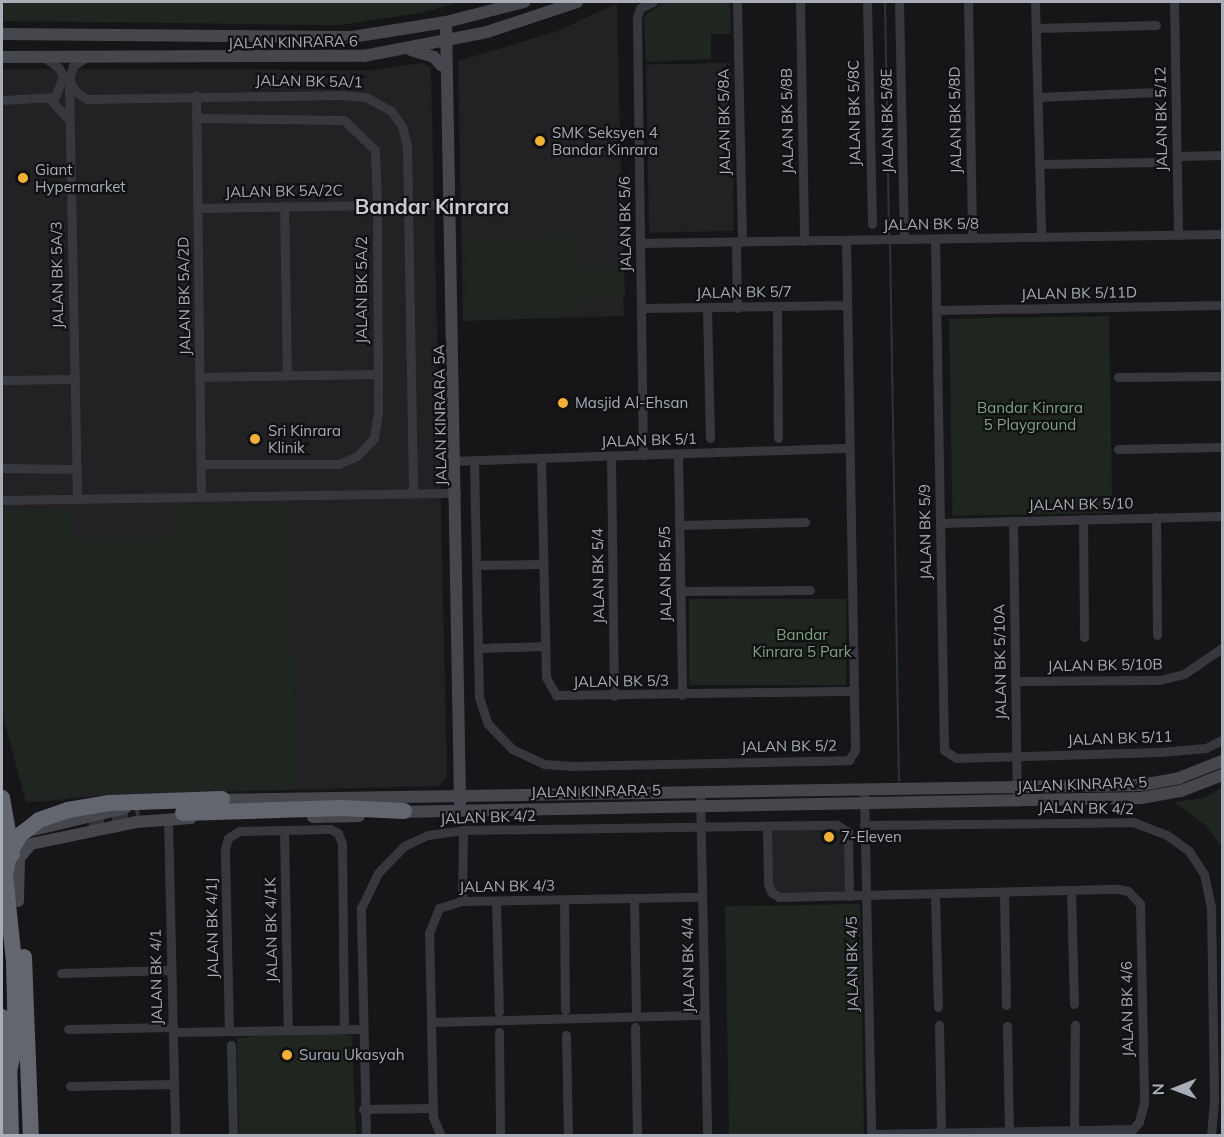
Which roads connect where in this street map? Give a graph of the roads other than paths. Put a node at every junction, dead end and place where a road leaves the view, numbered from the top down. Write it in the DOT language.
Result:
graph roads {
  1 [pos="524,2"];
  2 [pos="577,2"];
  3 [pos="653,2"];
  4 [pos="737,2"];
  5 [pos="800,2"];
  6 [pos="867,2"];
  7 [pos="899,2"];
  8 [pos="968,2"];
  9 [pos="1035,2"];
  10 [pos="1174,2"];
  11 [pos="639,4"];
  12 [pos="443,22"];
  13 [pos="1156,25"];
  14 [pos="1036,28"];
  15 [pos="2,34"];
  16 [pos="467,36"];
  17 [pos="444,42"];
  18 [pos="410,49"];
  19 [pos="2,57"];
  20 [pos="44,57"];
  21 [pos="85,58"];
  22 [pos="444,64"];
  23 [pos="69,80"];
  24 [pos="1158,92"];
  25 [pos="196,95"];
  26 [pos="1038,97"];
  27 [pos="50,99"];
  28 [pos="87,99"];
  29 [pos="2,100"];
  30 [pos="196,118"];
  31 [pos="70,120"];
  32 [pos="1222,155"];
  33 [pos="1177,156"];
  34 [pos="1158,162"];
  35 [pos="1039,164"];
  36 [pos="377,205"];
  37 [pos="408,205"];
  38 [pos="447,205"];
  39 [pos="284,206"];
  40 [pos="197,208"];
  41 [pos="872,224"];
  42 [pos="1222,234"];
  43 [pos="1178,235"];
  44 [pos="1041,237"];
  45 [pos="972,238"];
  46 [pos="904,239"];
  47 [pos="935,239"];
  48 [pos="846,240"];
  49 [pos="804,241"];
  50 [pos="739,242"];
  51 [pos="640,243"];
  52 [pos="847,305"];
  53 [pos="1222,305"];
  54 [pos="777,307"];
  55 [pos="641,308"];
  56 [pos="707,308"];
  57 [pos="736,308"];
  58 [pos="937,310"];
  59 [pos="378,374"];
  60 [pos="287,375"];
  61 [pos="1222,376"];
  62 [pos="200,377"];
  63 [pos="1118,377"];
  64 [pos="75,379"];
  65 [pos="2,380"];
  66 [pos="710,438"];
  67 [pos="778,438"];
  68 [pos="1222,447"];
  69 [pos="849,448"];
  70 [pos="1118,449"];
  71 [pos="678,454"];
  72 [pos="643,455"];
  73 [pos="611,456"];
  74 [pos="541,458"];
  75 [pos="474,460"];
  76 [pos="453,461"];
  77 [pos="201,464"];
  78 [pos="2,468"];
  79 [pos="76,469"];
  80 [pos="413,493"];
  81 [pos="453,493"];
  82 [pos="201,497"];
  83 [pos="77,499"];
  84 [pos="2,500"];
  85 [pos="1222,516"];
  86 [pos="1156,518"];
  87 [pos="1083,519"];
  88 [pos="1013,521"];
  89 [pos="805,522"];
  90 [pos="940,523"];
  91 [pos="679,525"];
  92 [pos="543,564"];
  93 [pos="477,565"];
  94 [pos="810,590"];
  95 [pos="680,591"];
  96 [pos="1157,635"];
  97 [pos="1084,637"];
  98 [pos="545,646"];
  99 [pos="479,648"];
  100 [pos="1222,648"];
  101 [pos="1016,681"];
  102 [pos="854,691"];
  103 [pos="682,695"];
  104 [pos="614,696"];
  105 [pos="1222,740"];
  106 [pos="1016,757"];
  107 [pos="1222,761"];
  108 [pos="457,776"];
  109 [pos="1222,776"];
  110 [pos="1017,787"];
  111 [pos="457,795"];
  112 [pos="480,795"];
  113 [pos="2,796"];
  114 [pos="439,796"];
  115 [pos="864,798"];
  116 [pos="222,799"];
  117 [pos="700,799"];
  118 [pos="1017,802"];
  119 [pos="457,809"];
  120 [pos="404,811"];
  121 [pos="175,816"];
  122 [pos="864,825"];
  123 [pos="767,827"];
  124 [pos="701,828"];
  125 [pos="284,830"];
  126 [pos="463,830"];
  127 [pos="1071,890"];
  128 [pos="1004,892"];
  129 [pos="935,894"];
  130 [pos="866,895"];
  131 [pos="849,896"];
  132 [pos="702,897"];
  133 [pos="634,899"];
  134 [pos="564,900"];
  135 [pos="18,901"];
  136 [pos="462,901"];
  137 [pos="496,901"];
  138 [pos="1222,907"];
  139 [pos="1211,908"];
  140 [pos="2,920"];
  141 [pos="171,970"];
  142 [pos="61,973"];
  143 [pos="1074,1004"];
  144 [pos="1006,1005"];
  145 [pos="938,1007"];
  146 [pos="565,1010"];
  147 [pos="636,1010"];
  148 [pos="499,1012"];
  149 [pos="704,1015"];
  150 [pos="431,1022"];
  151 [pos="939,1025"];
  152 [pos="1075,1025"];
  153 [pos="2,1026"];
  154 [pos="1007,1026"];
  155 [pos="635,1027"];
  156 [pos="68,1029"];
  157 [pos="173,1029"];
  158 [pos="344,1029"];
  159 [pos="362,1029"];
  160 [pos="288,1030"];
  161 [pos="229,1031"];
  162 [pos="499,1032"];
  163 [pos="566,1035"];
  164 [pos="231,1045"];
  165 [pos="10,1067"];
  166 [pos="174,1084"];
  167 [pos="70,1086"];
  168 [pos="10,1094"];
  169 [pos="433,1108"];
  170 [pos="363,1109"];
  171 [pos="1074,1131"];
  172 [pos="1009,1132"];
  173 [pos="940,1133"];
  174 [pos="872,1135"];
  175 [pos="11,1136"];
  176 [pos="31,1136"];
  177 [pos="175,1136"];
  178 [pos="233,1136"];
  179 [pos="366,1136"];
  180 [pos="441,1136"];
  181 [pos="500,1136"];
  182 [pos="568,1136"];
  183 [pos="637,1136"];
  184 [pos="707,1136"];
  185 [pos="1211,1136"];
  1 -- 12 [label="main road, JALAN KINRARA 6"];
  2 -- 16 [label="main road, JALAN KINRARA 6"];
  3 -- 11 [label="street, JALAN BK 5/6"];
  4 -- 50 [label="street, JALAN BK 5/8A"];
  5 -- 49 [label="street, JALAN BK 5/8B"];
  6 -- 41 [label="street, JALAN BK 5/8C"];
  7 -- 46 [label="street, JALAN BK 5/8E"];
  8 -- 45 [label="street, JALAN BK 5/8D"];
  9 -- 14 [label="street"];
  10 -- 33 [label="street, JALAN BK 5/12"];
  11 -- 51 [label="street, JALAN BK 5/6"];
  12 -- 15 [label="main road, JALAN KINRARA 6"];
  12 -- 17 [label="main road, JALAN KINRARA 5A"];
  13 -- 14 [label="street"];
  14 -- 26 [label="street"];
  16 -- 17 [label="main road, JALAN KINRARA 6"];
  16 -- 22 [label="main road"];
  17 -- 18 [label="main road, JALAN KINRARA 6"];
  17 -- 22 [label="main road, JALAN KINRARA 5A"];
  18 -- 21 [label="main road, JALAN KINRARA 6"];
  18 -- 22 [label="main road"];
  19 -- 20 [label="main road, JALAN KINRARA 6"];
  20 -- 21 [label="main road, JALAN KINRARA 6"];
  20 -- 27 [label="street"];
  21 -- 23 [label="street"];
  22 -- 38 [label="main road, JALAN KINRARA 5A"];
  23 -- 28 [label="street"];
  23 -- 31 [label="street, JALAN BK 5A/3"];
  24 -- 26 [label="street"];
  25 -- 28 [label="street, JALAN BK 5A/1"];
  25 -- 30 [label="street, JALAN BK 5A/2D"];
  25 -- 37 [label="street, JALAN BK 5A/1"];
  26 -- 35 [label="street"];
  27 -- 29 [label="street"];
  27 -- 31 [label="street"];
  28 -- 31 [label="street"];
  30 -- 36 [label="street, JALAN BK 5A/2"];
  30 -- 40 [label="street, JALAN BK 5A/2D"];
  31 -- 64 [label="street, JALAN BK 5A/3"];
  32 -- 33 [label="street"];
  33 -- 43 [label="street, JALAN BK 5/12"];
  34 -- 35 [label="street"];
  35 -- 44 [label="street"];
  36 -- 37 [label="street, JALAN BK 5A/2C"];
  36 -- 39 [label="street, JALAN BK 5A/2C"];
  36 -- 59 [label="street, JALAN BK 5A/2"];
  37 -- 38 [label="street, JALAN BK 5A/2C"];
  37 -- 80 [label="street, JALAN BK 5A/1"];
  38 -- 76 [label="main road, JALAN KINRARA 5A"];
  39 -- 40 [label="street, JALAN BK 5A/2C"];
  39 -- 60 [label="street"];
  40 -- 62 [label="street, JALAN BK 5A/2D"];
  42 -- 43 [label="street, JALAN BK 5/8"];
  43 -- 44 [label="street, JALAN BK 5/8"];
  44 -- 45 [label="street, JALAN BK 5/8"];
  45 -- 47 [label="street, JALAN BK 5/8"];
  46 -- 47 [label="street, JALAN BK 5/8"];
  46 -- 48 [label="street, JALAN BK 5/8"];
  47 -- 58 [label="street, JALAN BK 5/9"];
  48 -- 49 [label="street, JALAN BK 5/8"];
  48 -- 52 [label="street, JALAN BK 5/2"];
  49 -- 50 [label="street, JALAN BK 5/8"];
  50 -- 51 [label="street, JALAN BK 5/8"];
  50 -- 57 [label="street, JALAN BK 5/8A"];
  51 -- 55 [label="street, JALAN BK 5/6"];
  52 -- 54 [label="street, JALAN BK 5/7"];
  52 -- 69 [label="street, JALAN BK 5/2"];
  53 -- 58 [label="street, JALAN BK 5/11D"];
  54 -- 57 [label="street, JALAN BK 5/7"];
  54 -- 67 [label="street"];
  55 -- 56 [label="street, JALAN BK 5/7"];
  55 -- 72 [label="street, JALAN BK 5/6"];
  56 -- 57 [label="street, JALAN BK 5/7"];
  56 -- 66 [label="street"];
  58 -- 90 [label="street, JALAN BK 5/9"];
  59 -- 60 [label="street"];
  59 -- 77 [label="street, JALAN BK 5A/2"];
  60 -- 62 [label="street"];
  61 -- 63 [label="street"];
  62 -- 77 [label="street, JALAN BK 5A/2D"];
  64 -- 65 [label="street"];
  64 -- 79 [label="street, JALAN BK 5A/3"];
  68 -- 70 [label="street"];
  69 -- 71 [label="street, JALAN BK 5/1"];
  69 -- 102 [label="street, JALAN BK 5/2"];
  71 -- 72 [label="street, JALAN BK 5/1"];
  71 -- 91 [label="street, JALAN BK 5/5"];
  72 -- 73 [label="street, JALAN BK 5/1"];
  73 -- 74 [label="street, JALAN BK 5/1"];
  73 -- 104 [label="street, JALAN BK 5/4"];
  74 -- 75 [label="street, JALAN BK 5/1"];
  74 -- 92 [label="street, JALAN BK 5/3"];
  75 -- 76 [label="street, JALAN BK 5/1"];
  75 -- 93 [label="street, JALAN BK 5/2"];
  76 -- 81 [label="main road, JALAN KINRARA 5A"];
  77 -- 82 [label="street, JALAN BK 5A/2D"];
  78 -- 79 [label="street"];
  79 -- 83 [label="street, JALAN BK 5A/3"];
  80 -- 81 [label="street"];
  80 -- 82 [label="street"];
  81 -- 108 [label="main road, JALAN KINRARA 5A"];
  82 -- 83 [label="street"];
  83 -- 84 [label="street"];
  85 -- 86 [label="street, JALAN BK 5/10"];
  86 -- 87 [label="street, JALAN BK 5/10"];
  86 -- 96 [label="street"];
  87 -- 88 [label="street, JALAN BK 5/10"];
  87 -- 97 [label="street"];
  88 -- 90 [label="street, JALAN BK 5/10"];
  88 -- 101 [label="street, JALAN BK 5/10A"];
  89 -- 91 [label="street"];
  90 -- 106 [label="street, JALAN BK 5/9"];
  91 -- 95 [label="street, JALAN BK 5/5"];
  92 -- 93 [label="street"];
  92 -- 98 [label="street, JALAN BK 5/3"];
  93 -- 99 [label="street, JALAN BK 5/2"];
  94 -- 95 [label="street"];
  95 -- 103 [label="street, JALAN BK 5/5"];
  98 -- 99 [label="street"];
  98 -- 104 [label="street, JALAN BK 5/3"];
  99 -- 102 [label="street, JALAN BK 5/2"];
  100 -- 101 [label="street, JALAN BK 5/10B"];
  101 -- 106 [label="street, JALAN BK 5/10A"];
  102 -- 103 [label="street, JALAN BK 5/3"];
  103 -- 104 [label="street, JALAN BK 5/3"];
  105 -- 106 [label="street, JALAN BK 5/11"];
  106 -- 110 [label="street, JALAN BK 5/10A"];
  107 -- 110 [label="main road, JALAN KINRARA 5"];
  108 -- 111 [label="main road, JALAN KINRARA 5A"];
  108 -- 112 [label="main road"];
  108 -- 114 [label="main road"];
  109 -- 118 [label="main road, JALAN KINRARA 5"];
  110 -- 115 [label="main road, JALAN KINRARA 5"];
  110 -- 118 [label="street, JALAN BK 5/10A"];
  111 -- 112 [label="main road, JALAN KINRARA 5"];
  111 -- 114 [label="main road, JALAN KINRARA 5"];
  111 -- 119 [label="main road, JALAN KINRARA 5A"];
  112 -- 117 [label="main road, JALAN KINRARA 5"];
  113 -- 116 [label="main road, JALAN KINRARA 5"];
  113 -- 135 [label="highway"];
  114 -- 116 [label="main road, JALAN KINRARA 5"];
  115 -- 117 [label="main road, JALAN KINRARA 5"];
  115 -- 118 [label="main road, JALAN KINRARA 5"];
  115 -- 122 [label="street, JALAN BK 4/5"];
  116 -- 165 [label="highway"];
  117 -- 119 [label="main road, JALAN KINRARA 5"];
  117 -- 124 [label="street, JALAN BK 4/4"];
  119 -- 120 [label="main road, JALAN KINRARA 5"];
  120 -- 121 [label="highway"];
  121 -- 135 [label="main road"];
  121 -- 141 [label="street, JALAN BK 4/1"];
  122 -- 130 [label="street, JALAN BK 4/5"];
  122 -- 139 [label="street, JALAN BK 4/2"];
  123 -- 124 [label="street, JALAN BK 4/2"];
  123 -- 131 [label="street, JALAN BK 4/6"];
  123 -- 131 [label="street, JALAN BK 4/2"];
  124 -- 126 [label="street, JALAN BK 4/2"];
  124 -- 132 [label="street, JALAN BK 4/4"];
  125 -- 158 [label="street"];
  125 -- 160 [label="street, JALAN BK 4/1K"];
  125 -- 161 [label="street, JALAN BK 4/1J"];
  126 -- 136 [label="street"];
  126 -- 159 [label="street, JALAN BK 4/2"];
  127 -- 128 [label="street, JALAN BK 4/6"];
  127 -- 143 [label="street"];
  127 -- 171 [label="street, JALAN BK 4/6"];
  128 -- 129 [label="street, JALAN BK 4/6"];
  128 -- 144 [label="street"];
  129 -- 130 [label="street, JALAN BK 4/6"];
  129 -- 145 [label="street"];
  130 -- 131 [label="street, JALAN BK 4/6"];
  130 -- 174 [label="street, JALAN BK 4/5"];
  132 -- 133 [label="street, JALAN BK 4/3"];
  132 -- 149 [label="street, JALAN BK 4/4"];
  133 -- 134 [label="street, JALAN BK 4/3"];
  133 -- 147 [label="street"];
  134 -- 137 [label="street, JALAN BK 4/3"];
  134 -- 146 [label="street"];
  135 -- 176 [label="highway"];
  136 -- 137 [label="street, JALAN BK 4/3"];
  136 -- 150 [label="street, JALAN BK 4/3"];
  137 -- 148 [label="street"];
  138 -- 139 [label="street"];
  139 -- 185 [label="street, JALAN BK 4/2"];
  140 -- 165 [label="highway"];
  141 -- 142 [label="street"];
  141 -- 157 [label="street, JALAN BK 4/1"];
  149 -- 150 [label="street"];
  149 -- 184 [label="street, JALAN BK 4/4"];
  150 -- 169 [label="street, JALAN BK 4/3"];
  151 -- 173 [label="street"];
  152 -- 171 [label="street"];
  153 -- 168 [label="highway"];
  154 -- 172 [label="street"];
  155 -- 183 [label="street"];
  156 -- 157 [label="street"];
  157 -- 161 [label="street"];
  157 -- 166 [label="street, JALAN BK 4/1"];
  158 -- 159 [label="street"];
  158 -- 160 [label="street"];
  159 -- 170 [label="street, JALAN BK 4/2"];
  160 -- 161 [label="street"];
  162 -- 181 [label="street"];
  163 -- 182 [label="street"];
  164 -- 178 [label="street"];
  165 -- 168 [label="highway"];
  166 -- 167 [label="street"];
  166 -- 177 [label="street, JALAN BK 4/1"];
  168 -- 175 [label="highway"];
  169 -- 170 [label="street"];
  169 -- 180 [label="street, JALAN BK 4/3"];
  170 -- 179 [label="street, JALAN BK 4/2"];
  171 -- 172 [label="street, JALAN BK 4/6"];
  172 -- 173 [label="street, JALAN BK 4/6"];
  173 -- 174 [label="street, JALAN BK 4/6"];
}
